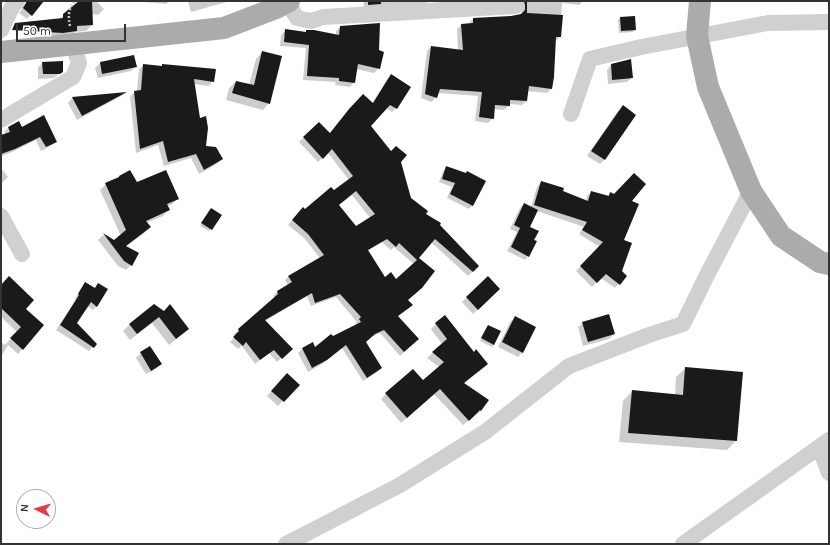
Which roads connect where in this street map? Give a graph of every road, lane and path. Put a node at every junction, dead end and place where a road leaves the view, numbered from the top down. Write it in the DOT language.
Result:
graph roads {
  1 [pos="17,1"];
  2 [pos="75,1"];
  3 [pos="700,1"];
  4 [pos="288,2"];
  5 [pos="516,6"];
  6 [pos="829,22"];
  7 [pos="1,30"];
  8 [pos="697,36"];
  9 [pos="73,45"];
  10 [pos="1,52"];
  11 [pos="571,114"];
  12 [pos="1,120"];
  13 [pos="751,191"];
  14 [pos="1,216"];
  15 [pos="22,254"];
  16 [pos="829,264"];
  17 [pos="824,444"];
  18 [pos="829,473"];
  19 [pos="286,544"];
  20 [pos="684,544"];
  1 -- 7 [label="street"];
  2 -- 9 [label="path"];
  3 -- 8 [label="main road"];
  4 -- 5 [label="street"];
  4 -- 9 [label="main road"];
  6 -- 8 [label="street"];
  8 -- 11 [label="street"];
  8 -- 13 [label="main road"];
  9 -- 10 [label="main road"];
  9 -- 12 [label="street"];
  13 -- 16 [label="main road"];
  13 -- 19 [label="street"];
  14 -- 15 [label="street"];
  17 -- 18 [label="street"];
  17 -- 20 [label="street"];
}
